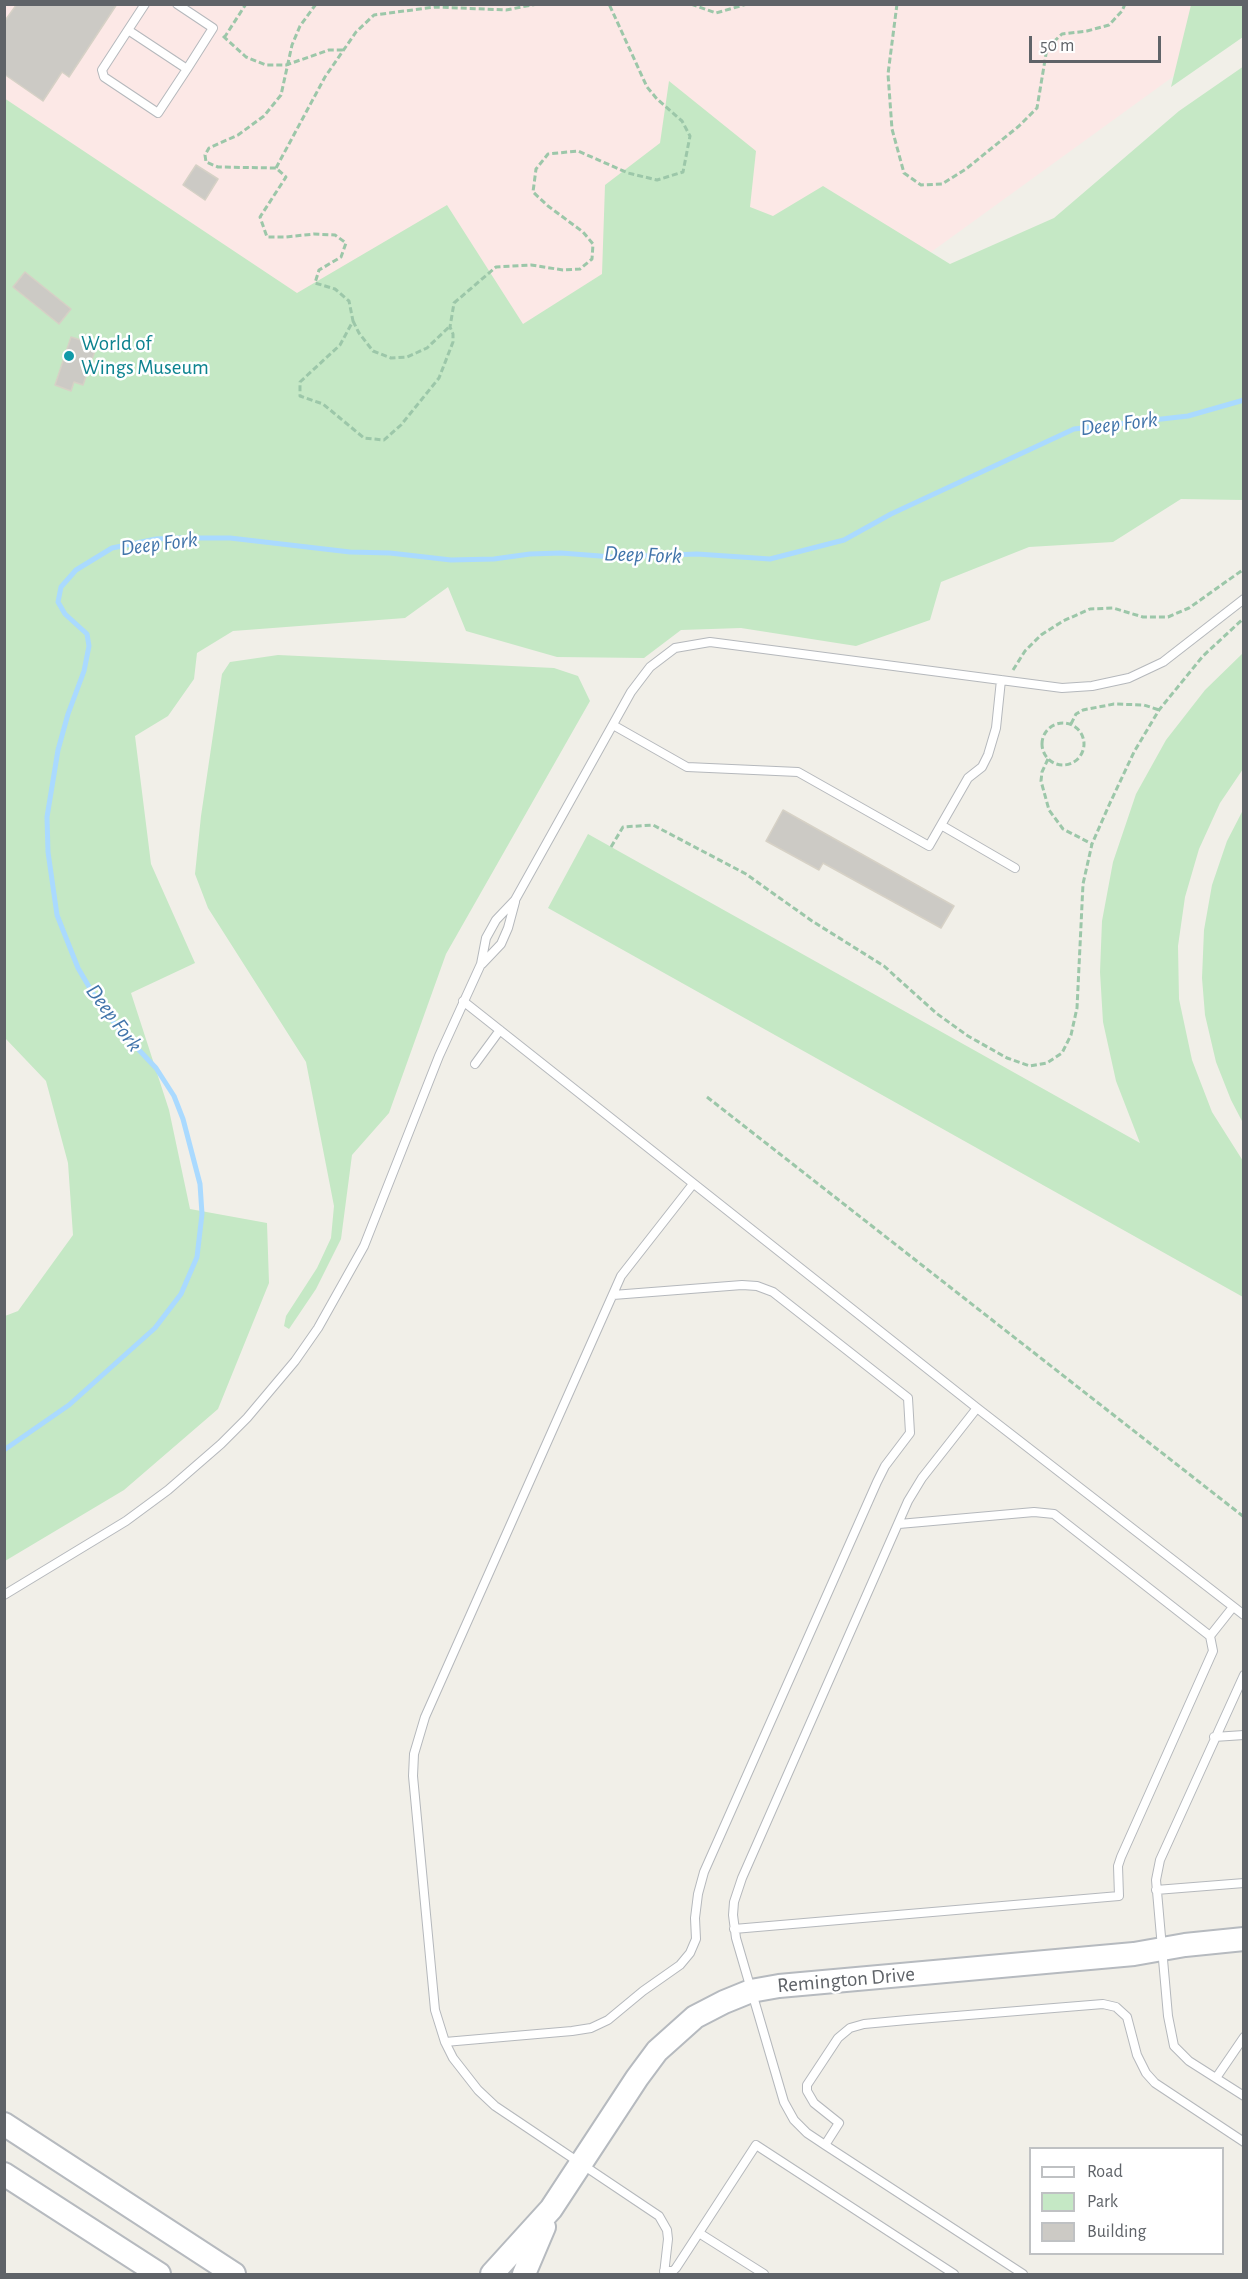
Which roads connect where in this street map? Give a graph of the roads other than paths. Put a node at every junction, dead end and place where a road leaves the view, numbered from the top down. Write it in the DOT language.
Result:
graph roads {
  1 [pos="145,4"];
  2 [pos="177,4"];
  3 [pos="128,30"];
  4 [pos="187,69"];
  5 [pos="1244,599"];
  6 [pos="1001,680"];
  7 [pos="613,725"];
  8 [pos="941,825"];
  9 [pos="1015,868"];
  10 [pos="515,900"];
  11 [pos="482,964"];
  12 [pos="463,1001"];
  13 [pos="500,1030"];
  14 [pos="476,1064"];
  15 [pos="693,1184"];
  16 [pos="613,1295"];
  17 [pos="977,1408"];
  18 [pos="899,1524"];
  19 [pos="4,1596"];
  20 [pos="1233,1607"];
  21 [pos="1244,1615"];
  22 [pos="1210,1636"];
  23 [pos="1244,1675"];
  24 [pos="1244,1735"];
  25 [pos="1214,1737"];
  26 [pos="1244,1882"];
  27 [pos="1156,1890"];
  28 [pos="734,1929"];
  29 [pos="1244,1939"];
  30 [pos="1162,1949"];
  31 [pos="752,1991"];
  32 [pos="1244,2037"];
  33 [pos="445,2042"];
  34 [pos="1216,2078"];
  35 [pos="1244,2096"];
  36 [pos="4,2124"];
  37 [pos="1244,2142"];
  38 [pos="825,2145"];
  39 [pos="581,2163"];
  40 [pos="4,2174"];
  41 [pos="551,2210"];
  42 [pos="699,2233"];
  43 [pos="664,2273"];
  44 [pos="159,2274"];
  45 [pos="234,2274"];
  46 [pos="492,2274"];
  47 [pos="524,2274"];
  48 [pos="764,2274"];
  49 [pos="954,2274"];
  50 [pos="1023,2274"];
  1 -- 3 [label="lane"];
  2 -- 4 [label="lane"];
  3 -- 4 [label="lane"];
  3 -- 4 [label="lane"];
  5 -- 6 [label="lane"];
  6 -- 7 [label="lane"];
  6 -- 8 [label="lane"];
  7 -- 8 [label="lane"];
  7 -- 10 [label="lane"];
  8 -- 9 [label="lane"];
  10 -- 11 [label="lane"];
  10 -- 11 [label="lane"];
  11 -- 12 [label="lane"];
  12 -- 13 [label="lane"];
  12 -- 19 [label="lane"];
  13 -- 14 [label="lane"];
  13 -- 15 [label="lane"];
  15 -- 16 [label="lane"];
  15 -- 17 [label="lane"];
  16 -- 33 [label="lane"];
  16 -- 33 [label="lane"];
  17 -- 18 [label="lane"];
  17 -- 20 [label="lane"];
  18 -- 22 [label="lane"];
  18 -- 28 [label="lane"];
  20 -- 21 [label="lane"];
  20 -- 22 [label="lane"];
  22 -- 28 [label="lane"];
  23 -- 25 [label="lane"];
  24 -- 25 [label="lane"];
  25 -- 27 [label="lane"];
  26 -- 27 [label="lane"];
  27 -- 30 [label="lane"];
  28 -- 31 [label="lane"];
  29 -- 30 [label="street, Remington Drive"];
  30 -- 31 [label="street, Remington Drive"];
  30 -- 34 [label="lane"];
  31 -- 38 [label="lane"];
  31 -- 39 [label="street, Remington Drive"];
  32 -- 34 [label="lane"];
  33 -- 39 [label="lane"];
  34 -- 35 [label="lane"];
  36 -- 45 [label="street"];
  37 -- 38 [label="lane"];
  38 -- 50 [label="lane"];
  39 -- 41 [label="street, Remington Drive"];
  39 -- 43 [label="lane"];
  40 -- 44 [label="street"];
  41 -- 46 [label="street, Remington Drive"];
  41 -- 47 [label="street, Remington Drive"];
  42 -- 43 [label="lane"];
  42 -- 48 [label="lane"];
  42 -- 49 [label="lane"];
}
